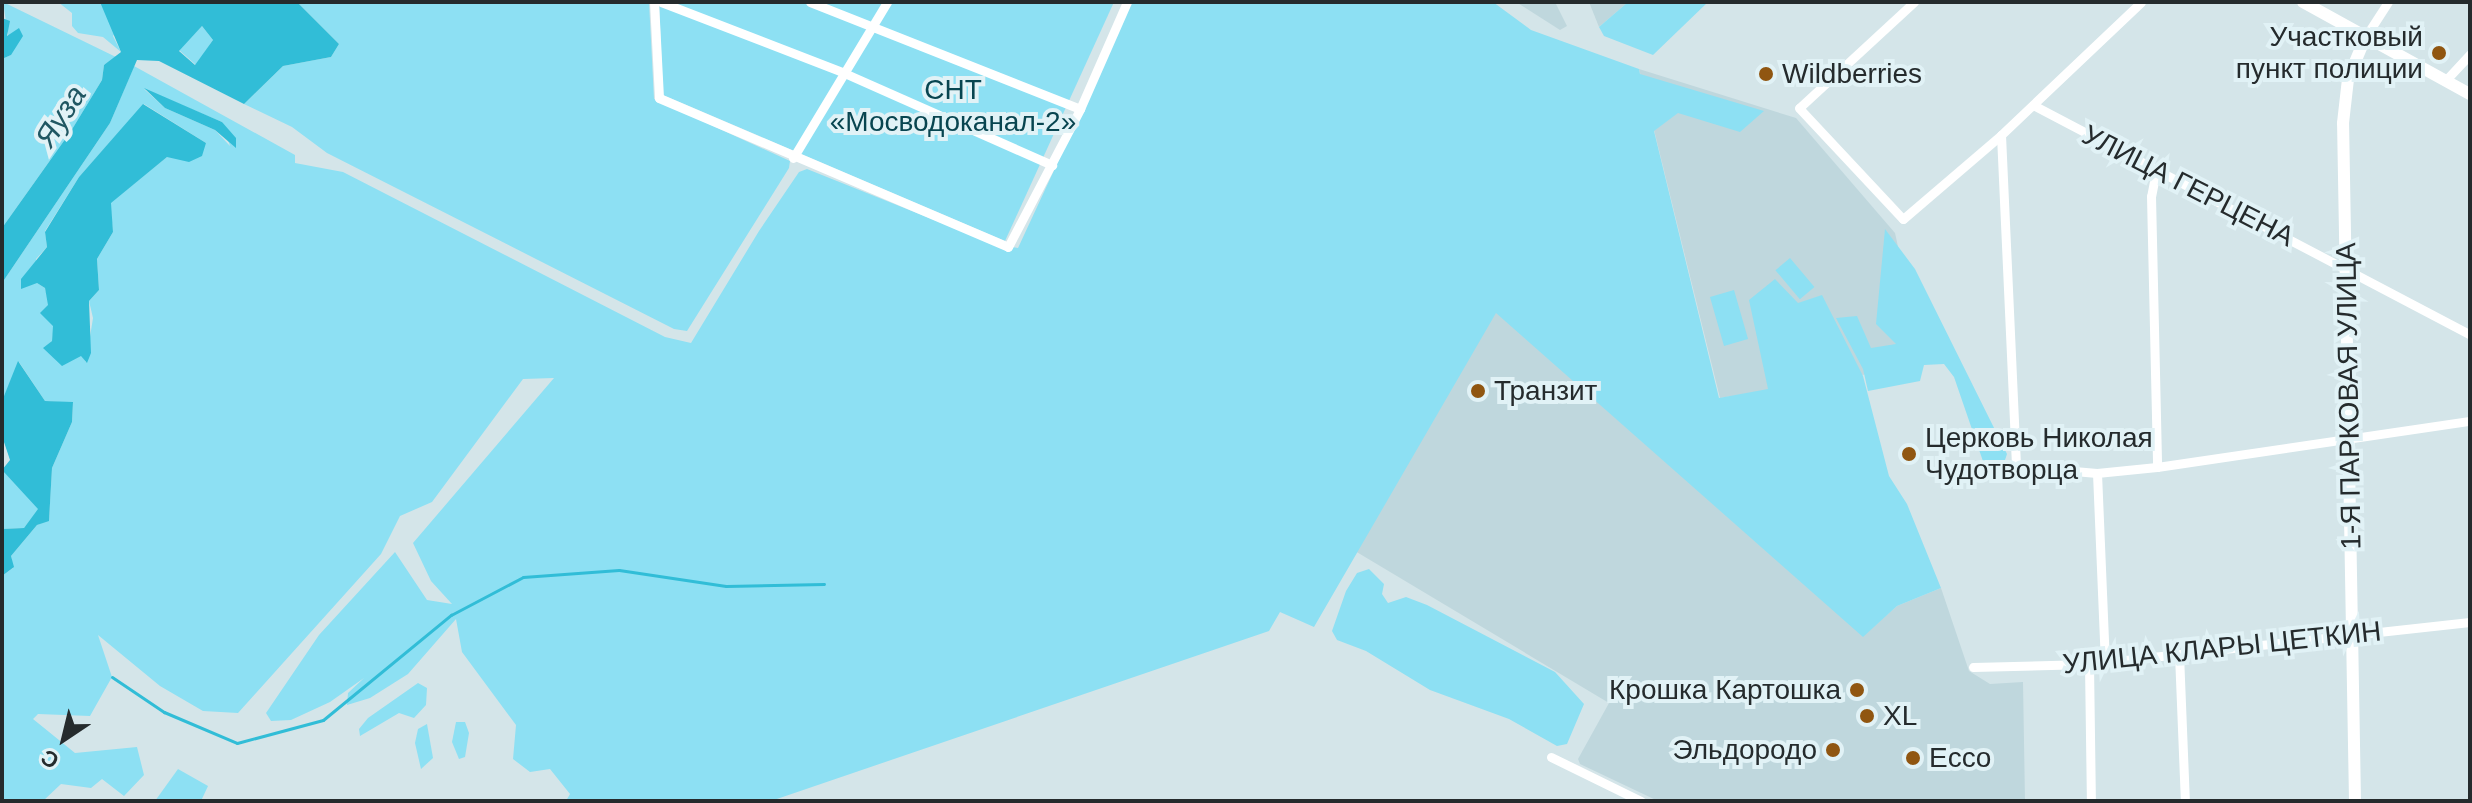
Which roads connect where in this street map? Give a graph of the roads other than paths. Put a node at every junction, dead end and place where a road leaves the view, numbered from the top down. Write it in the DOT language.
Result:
graph roads {
  1 [pos="654,2"];
  2 [pos="661,2"];
  3 [pos="810,2"];
  4 [pos="887,2"];
  5 [pos="1127,2"];
  6 [pos="1914,2"];
  7 [pos="2141,2"];
  8 [pos="2303,2"];
  9 [pos="2388,2"];
  10 [pos="873,26"];
  11 [pos="2366,36"];
  12 [pos="2470,54"];
  13 [pos="842,72"];
  14 [pos="2445,81"];
  15 [pos="2470,94"];
  16 [pos="2033,105"];
  17 [pos="1080,109"];
  18 [pos="2001,135"];
  19 [pos="793,158"];
  20 [pos="1052,165"];
  21 [pos="2156,171"];
  22 [pos="2349,270"];
  23 [pos="2470,334"];
  24 [pos="2470,421"];
  25 [pos="2348,440"];
  26 [pos="2157,467"];
  27 [pos="2097,473"];
  28 [pos="2470,622"];
  29 [pos="2352,636"];
  30 [pos="2179,654"];
  31 [pos="2105,662"];
  32 [pos="2089,664"];
  33 [pos="1973,667"];
  34 [pos="1551,757"];
  35 [pos="1641,801"];
  36 [pos="2091,801"];
  37 [pos="2185,801"];
  38 [pos="2355,801"];
  1 -- 19 [label="street"];
  2 -- 13 [label="street"];
  3 -- 10 [label="street"];
  4 -- 10 [label="street"];
  5 -- 17 [label="street"];
  6 -- 18 [label="street"];
  7 -- 16 [label="street"];
  8 -- 11 [label="street"];
  9 -- 11 [label="street, 1-Я ПАРКОВАЯ УЛИЦА"];
  10 -- 13 [label="street"];
  10 -- 17 [label="street"];
  11 -- 14 [label="street"];
  11 -- 22 [label="street, 1-Я ПАРКОВАЯ УЛИЦА"];
  12 -- 14 [label="street"];
  13 -- 19 [label="street"];
  13 -- 20 [label="street"];
  14 -- 15 [label="street"];
  16 -- 18 [label="street"];
  16 -- 21 [label="street, УЛИЦА ГЕРЦЕНА"];
  17 -- 20 [label="street"];
  18 -- 27 [label="street"];
  19 -- 20 [label="street"];
  21 -- 22 [label="street, УЛИЦА ГЕРЦЕНА"];
  21 -- 26 [label="street"];
  22 -- 23 [label="street, УЛИЦА ГЕРЦЕНА"];
  22 -- 25 [label="street, 1-Я ПАРКОВАЯ УЛИЦА"];
  24 -- 25 [label="street"];
  25 -- 26 [label="street"];
  25 -- 29 [label="street, 1-Я ПАРКОВАЯ УЛИЦА"];
  26 -- 27 [label="street"];
  27 -- 31 [label="street"];
  28 -- 29 [label="street, УЛИЦА КЛАРЫ ЦЕТКИН"];
  29 -- 30 [label="street, УЛИЦА КЛАРЫ ЦЕТКИН"];
  29 -- 38 [label="street, 1-Я ПАРКОВАЯ УЛИЦА"];
  30 -- 31 [label="street, УЛИЦА КЛАРЫ ЦЕТКИН"];
  30 -- 37 [label="street"];
  31 -- 32 [label="street, УЛИЦА КЛАРЫ ЦЕТКИН"];
  32 -- 33 [label="street, УЛИЦА КЛАРЫ ЦЕТКИН"];
  32 -- 36 [label="street"];
  34 -- 35 [label="street"];
}
